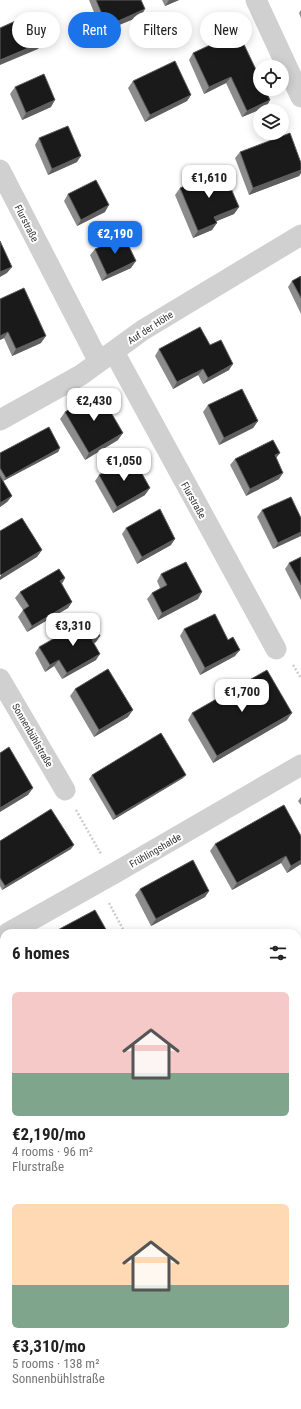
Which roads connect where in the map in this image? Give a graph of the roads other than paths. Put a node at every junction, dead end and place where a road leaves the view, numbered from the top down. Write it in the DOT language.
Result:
graph roads {
  1 [pos="256,0"];
  2 [pos="301,97"];
  3 [pos="0,170"];
  4 [pos="301,235"];
  5 [pos="106,357"];
  6 [pos="0,420"];
  7 [pos="276,649"];
  8 [pos="0,679"];
  9 [pos="301,765"];
  10 [pos="65,790"];
  11 [pos="15,929"];
  1 -- 2 [label="street"];
  3 -- 5 [label="street, Flurstraße"];
  4 -- 5 [label="street, Auf der Höhe"];
  5 -- 6 [label="street, Auf der Höhe"];
  5 -- 7 [label="street, Flurstraße"];
  8 -- 10 [label="street, Sonnenbühlstraße"];
  9 -- 11 [label="street, Frühlingshalde"];
}
